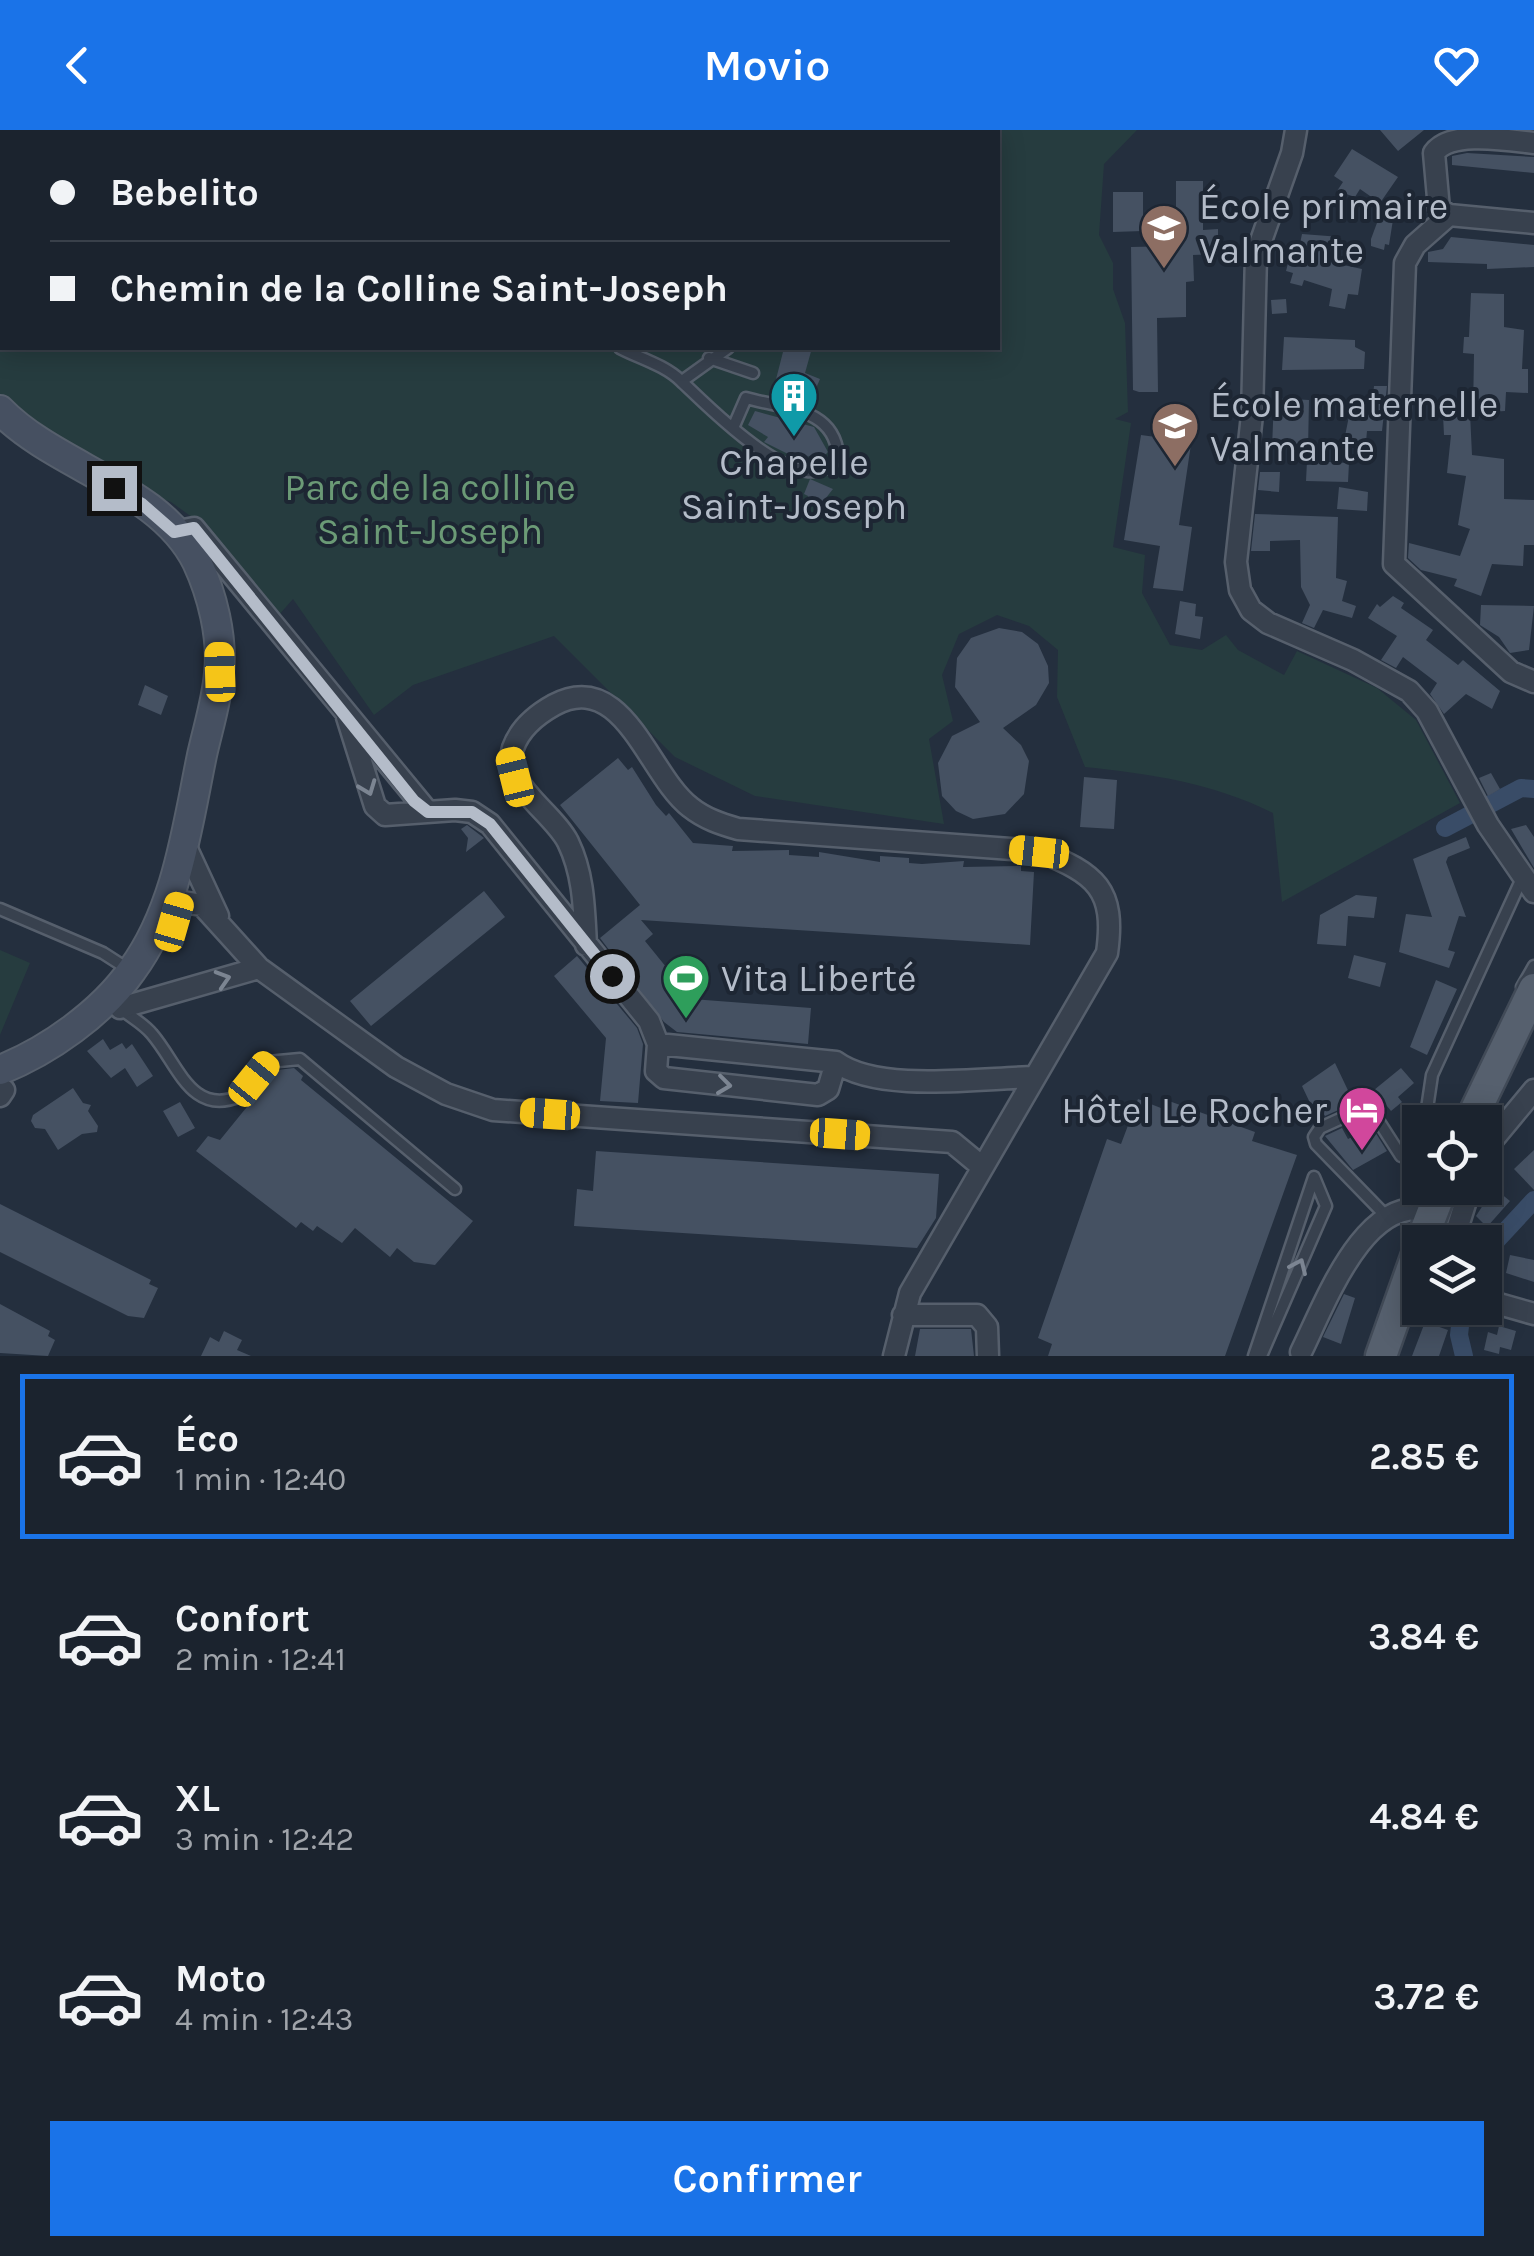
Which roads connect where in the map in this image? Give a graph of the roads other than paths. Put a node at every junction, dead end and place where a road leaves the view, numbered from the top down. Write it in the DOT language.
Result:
graph roads {
  1 [pos="1296,130"];
  2 [pos="1534,143"];
  3 [pos="1448,215"];
  4 [pos="1534,223"];
  5 [pos="624,350"];
  6 [pos="724,350"];
  7 [pos="709,358"];
  8 [pos="753,372"];
  9 [pos="682,381"];
  10 [pos="0,410"];
  11 [pos="733,428"];
  12 [pos="174,532"];
  13 [pos="1534,682"];
  14 [pos="347,717"];
  15 [pos="428,812"];
  16 [pos="186,837"];
  17 [pos="1528,884"];
  18 [pos="175,900"];
  19 [pos="0,909"];
  20 [pos="223,927"];
  21 [pos="586,946"];
  22 [pos="1534,966"];
  23 [pos="259,968"];
  24 [pos="144,977"];
  25 [pos="1534,989"];
  26 [pos="120,1008"];
  27 [pos="658,1044"];
  28 [pos="836,1062"];
  29 [pos="1034,1077"];
  30 [pos="1,1087"];
  31 [pos="1534,1090"];
  32 [pos="1428,1105"];
  33 [pos="1466,1105"];
  34 [pos="1478,1105"];
  35 [pos="1004,1128"];
  36 [pos="1502,1129"];
  37 [pos="949,1142"];
  38 [pos="1400,1156"];
  39 [pos="981,1166"];
  40 [pos="455,1190"];
  41 [pos="1412,1205"];
  42 [pos="1428,1205"];
  43 [pos="1386,1216"];
  44 [pos="1402,1297"];
  45 [pos="1502,1305"];
  46 [pos="1534,1314"];
  47 [pos="903,1316"];
  48 [pos="1301,1352"];
  49 [pos="894,1356"];
  50 [pos="988,1356"];
  51 [pos="1254,1356"];
  52 [pos="1261,1356"];
  53 [pos="1370,1356"];
  54 [pos="1381,1356"];
  1 -- 17 [label="street"];
  2 -- 3 [label="street"];
  3 -- 4 [label="street"];
  3 -- 13 [label="street"];
  5 -- 9 [label="lane"];
  6 -- 7 [label="lane"];
  7 -- 8 [label="lane"];
  7 -- 9 [label="lane"];
  9 -- 11 [label="lane"];
  10 -- 12 [label="street"];
  11 -- 11 [label="lane"];
  12 -- 14 [label="street"];
  12 -- 16 [label="street"];
  14 -- 15 [label="street"];
  14 -- 15 [label="street, one-way"];
  15 -- 21 [label="street"];
  16 -- 18 [label="street"];
  16 -- 20 [label="street"];
  17 -- 32 [label="lane"];
  18 -- 20 [label="street"];
  18 -- 24 [label="street"];
  19 -- 24 [label="lane"];
  20 -- 23 [label="street"];
  21 -- 27 [label="street"];
  21 -- 29 [label="street"];
  22 -- 33 [label="lane"];
  24 -- 23 [label="street, one-way"];
  23 -- 37 [label="street"];
  24 -- 26 [label="street"];
  24 -- 30 [label="street"];
  25 -- 34 [label="main road"];
  26 -- 30 [label="street"];
  26 -- 40 [label="lane"];
  27 -- 28 [label="street"];
  27 -- 28 [label="street, one-way"];
  28 -- 29 [label="street"];
  29 -- 35 [label="street"];
  31 -- 36 [label="street"];
  35 -- 37 [label="street"];
  35 -- 39 [label="street"];
  37 -- 39 [label="street"];
  38 -- 43 [label="lane"];
  39 -- 47 [label="street"];
  41 -- 43 [label="street"];
  42 -- 53 [label="lane"];
  43 -- 48 [label="street"];
  44 -- 54 [label="main road"];
  45 -- 46 [label="street"];
  47 -- 49 [label="street"];
  47 -- 50 [label="street"];
  52 -- 51 [label="lane, one-way"];
}
